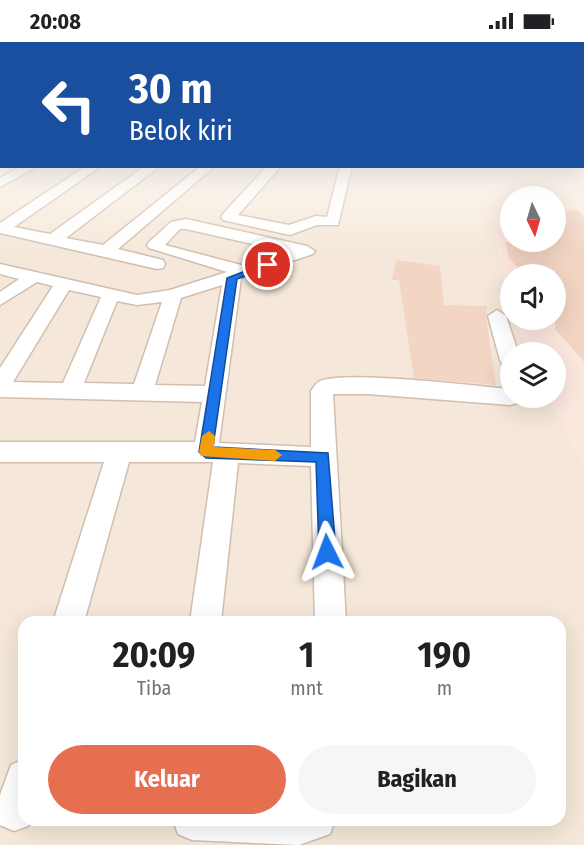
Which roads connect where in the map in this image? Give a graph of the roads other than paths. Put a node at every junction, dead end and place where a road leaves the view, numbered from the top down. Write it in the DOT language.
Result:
graph roads {
  1 [pos="75,179"];
  2 [pos="135,179"];
  3 [pos="193,179"];
  4 [pos="263,179"];
  5 [pos="329,179"];
  6 [pos="343,179"];
  7 [pos="316,220"];
  8 [pos="1,228"];
  9 [pos="51,241"];
  10 [pos="106,251"];
  11 [pos="157,264"];
  12 [pos="0,269"];
  13 [pos="240,275"];
  14 [pos="33,277"];
  15 [pos="63,285"];
  16 [pos="172,295"];
  17 [pos="110,296"];
  18 [pos="0,300"];
  19 [pos="497,316"];
  20 [pos="505,342"];
  21 [pos="0,387"];
  22 [pos="70,391"];
  23 [pos="142,392"];
  24 [pos="216,394"];
  25 [pos="500,396"];
  26 [pos="119,452"];
  27 [pos="217,453"];
  28 [pos="3,457"];
  29 [pos="323,457"];
  30 [pos="71,616"];
  31 [pos="205,616"];
  32 [pos="331,616"];
  33 [pos="279,826"];
  34 [pos="296,826"];
  1 -- 8 [label="street"];
  2 -- 9 [label="street"];
  3 -- 10 [label="street"];
  4 -- 7 [label="street"];
  5 -- 7 [label="street"];
  6 -- 7 [label="street"];
  8 -- 9 [label="street"];
  9 -- 10 [label="street"];
  10 -- 11 [label="street"];
  12 -- 14 [label="street"];
  13 -- 13 [label="street"];
  13 -- 16 [label="street"];
  13 -- 24 [label="street"];
  14 -- 15 [label="street"];
  14 -- 18 [label="street"];
  15 -- 17 [label="street"];
  15 -- 21 [label="street"];
  16 -- 17 [label="street"];
  16 -- 23 [label="street"];
  17 -- 22 [label="street"];
  19 -- 20 [label="street"];
  21 -- 22 [label="street"];
  22 -- 23 [label="street"];
  23 -- 24 [label="street"];
  24 -- 27 [label="street"];
  25 -- 29 [label="street"];
  26 -- 27 [label="street"];
  26 -- 28 [label="street"];
  26 -- 30 [label="street"];
  27 -- 29 [label="street"];
  27 -- 31 [label="street"];
  29 -- 32 [label="street"];
  33 -- 34 [label="street"];
}
